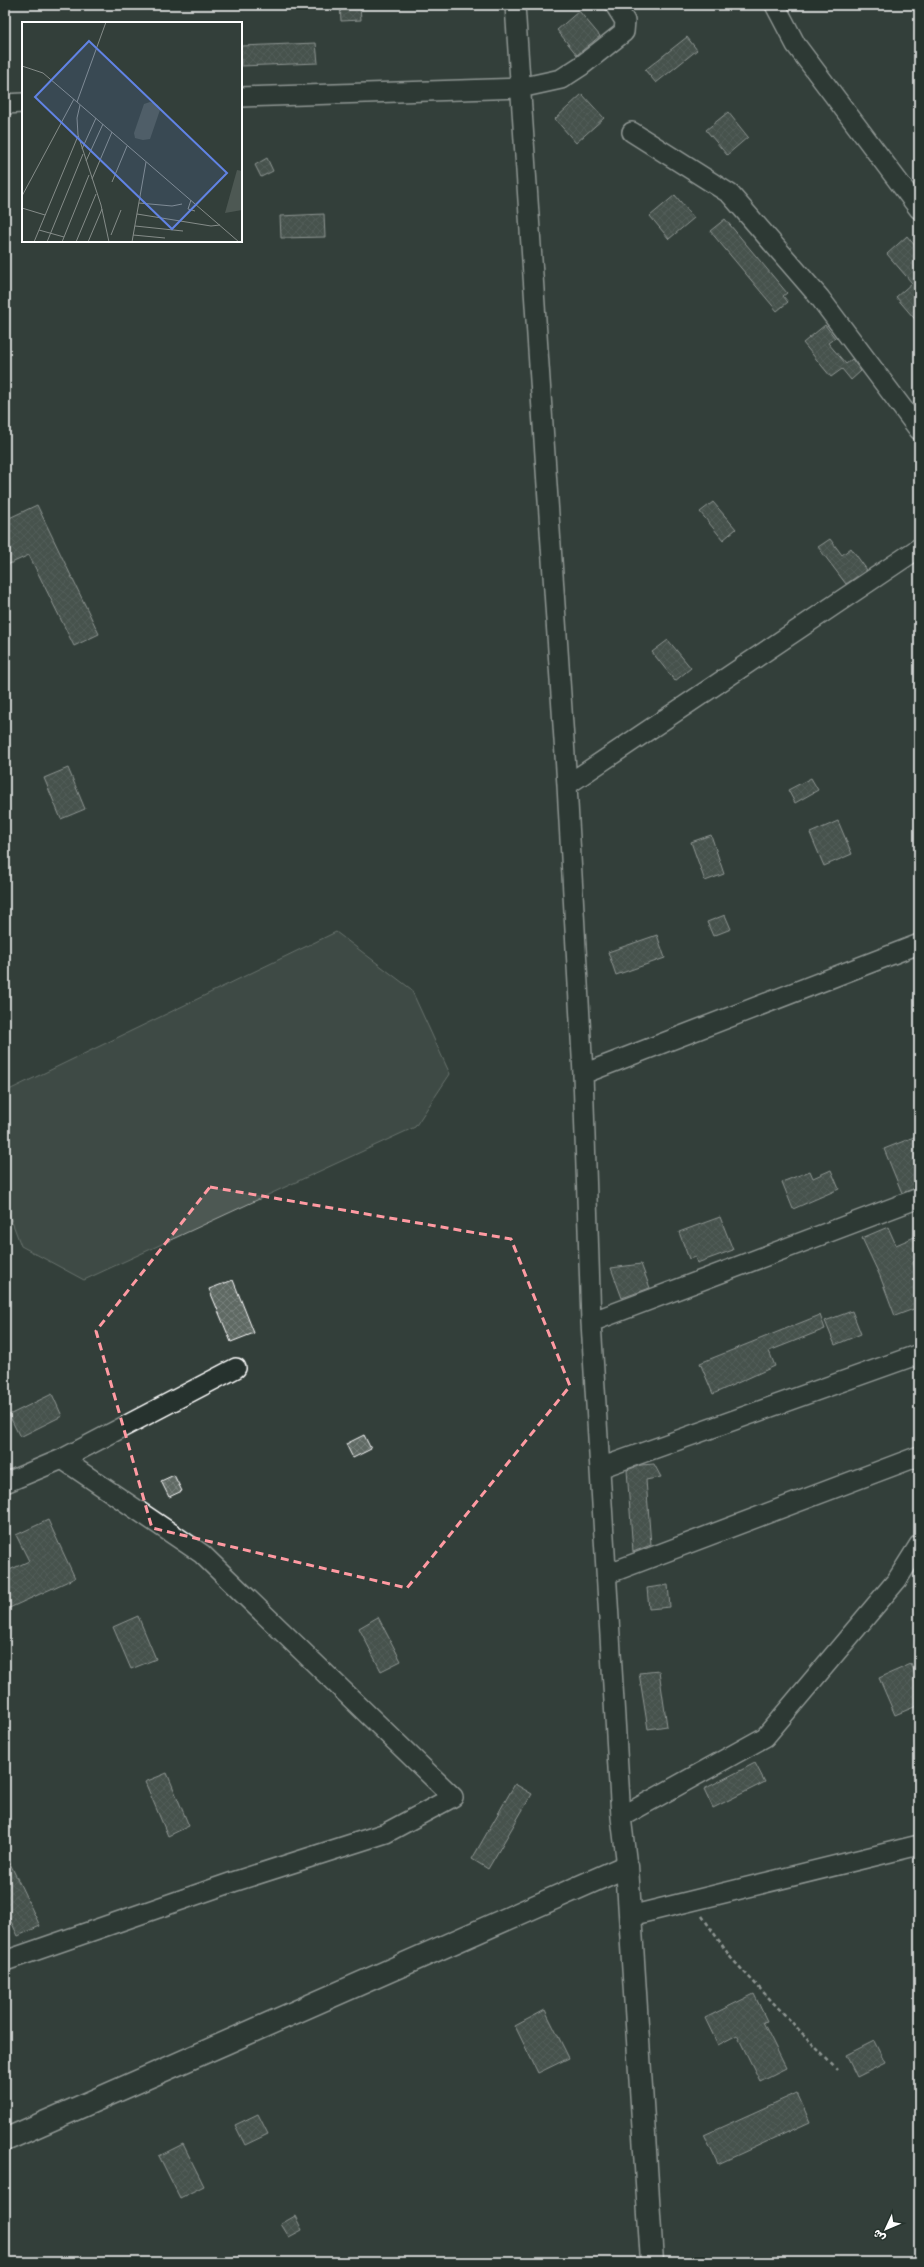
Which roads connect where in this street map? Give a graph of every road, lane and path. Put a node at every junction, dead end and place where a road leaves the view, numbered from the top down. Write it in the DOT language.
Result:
graph roads {
  1 [pos="515,5"];
  2 [pos="615,5"];
  3 [pos="782,8"];
  4 [pos="520,88"];
  5 [pos="242,97"];
  6 [pos="22,103"];
  7 [pos="5,104"];
  8 [pos="632,132"];
  9 [pos="919,209"];
  10 [pos="919,430"];
  11 [pos="919,548"];
  12 [pos="567,785"];
  13 [pos="919,944"];
  14 [pos="583,1074"];
  15 [pos="919,1198"];
  16 [pos="591,1322"];
  17 [pos="919,1354"];
  18 [pos="236,1368"];
  19 [pos="919,1456"];
  20 [pos="62,1459"];
  21 [pos="600,1468"];
  22 [pos="5,1483"];
  23 [pos="919,1545"];
  24 [pos="919,1573"];
  25 [pos="606,1574"];
  26 [pos="897,1580"];
  27 [pos="621,1817"];
  28 [pos="919,1846"];
  29 [pos="627,1866"];
  30 [pos="698,1899"];
  31 [pos="630,1916"];
  32 [pos="5,1961"];
  33 [pos="837,2070"];
  34 [pos="5,2140"];
  35 [pos="652,2262"];
  1 -- 4 [label="street"];
  2 -- 4 [label="street"];
  3 -- 9 [label="street"];
  4 -- 5 [label="street"];
  4 -- 12 [label="street"];
  6 -- 7 [label="street"];
  8 -- 10 [label="street"];
  11 -- 12 [label="street"];
  12 -- 14 [label="street"];
  13 -- 14 [label="street"];
  14 -- 16 [label="street"];
  15 -- 16 [label="street"];
  16 -- 21 [label="street"];
  17 -- 21 [label="street"];
  18 -- 20 [label="street"];
  19 -- 25 [label="street"];
  20 -- 22 [label="street"];
  20 -- 32 [label="street"];
  21 -- 25 [label="street"];
  23 -- 26 [label="street"];
  24 -- 26 [label="street"];
  25 -- 27 [label="street"];
  26 -- 27 [label="street"];
  27 -- 29 [label="street"];
  28 -- 30 [label="street"];
  29 -- 31 [label="main road"];
  29 -- 34 [label="main road"];
  30 -- 31 [label="street"];
  30 -- 33 [label="path"];
  31 -- 35 [label="main road"];
}
